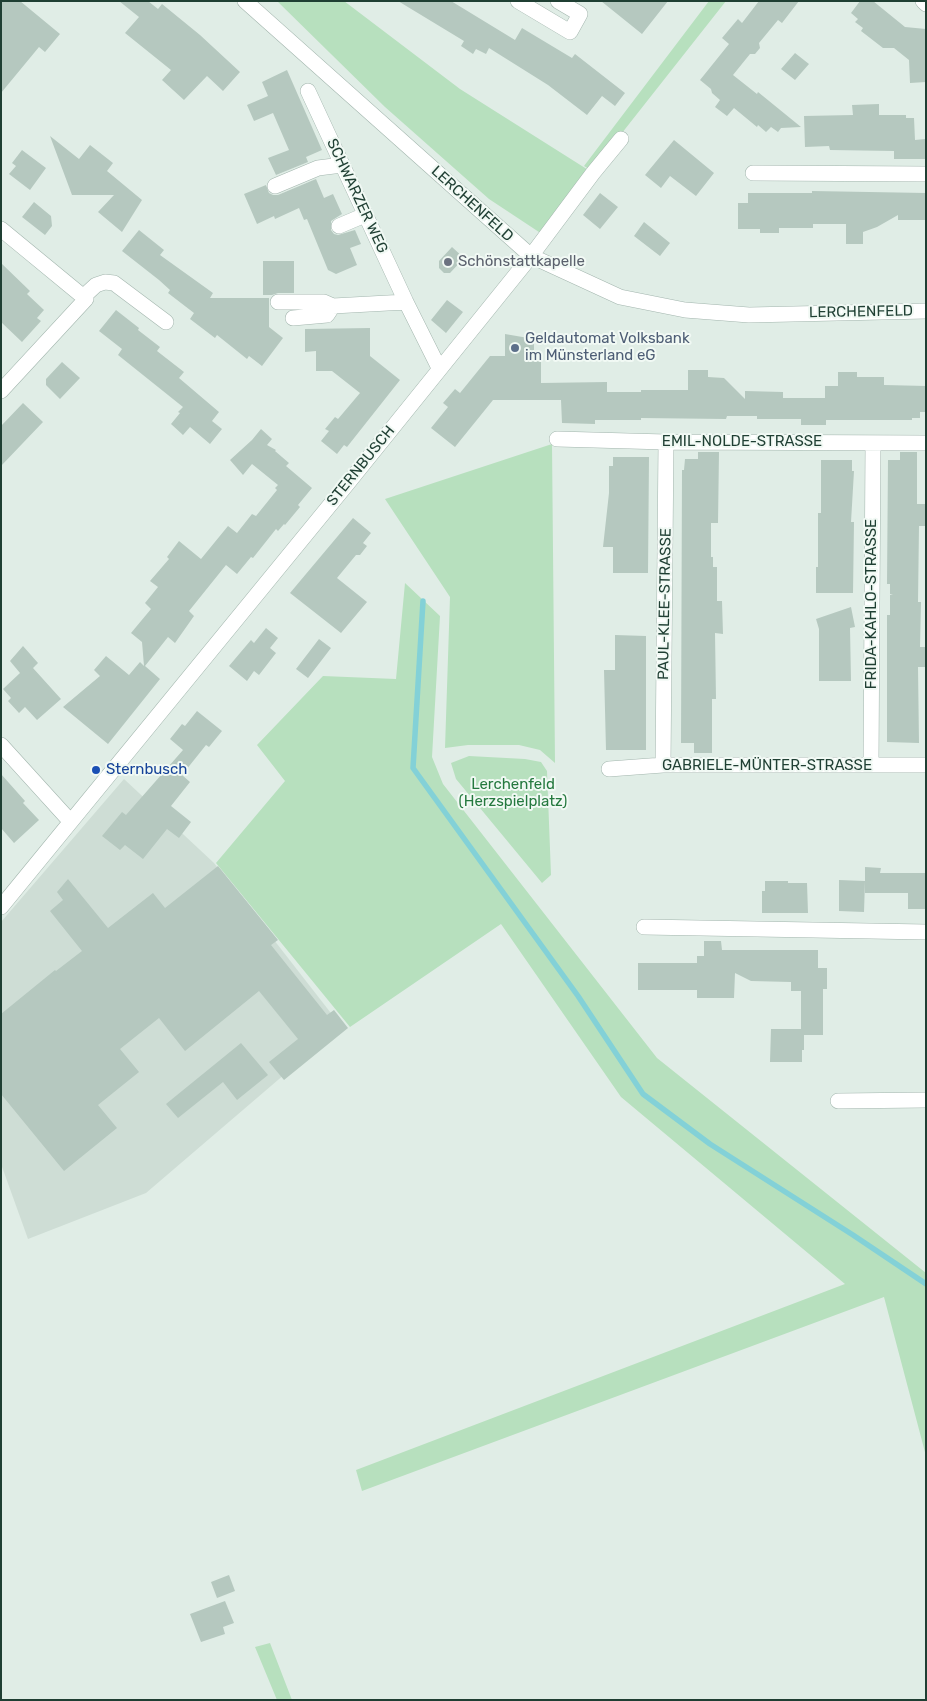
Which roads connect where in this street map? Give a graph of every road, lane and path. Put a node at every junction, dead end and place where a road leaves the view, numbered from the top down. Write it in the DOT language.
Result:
graph roads {
  1 [pos="245,1"];
  2 [pos="518,1"];
  3 [pos="558,1"];
  4 [pos="308,91"];
  5 [pos="621,139"];
  6 [pos="342,166"];
  7 [pos="753,173"];
  8 [pos="926,174"];
  9 [pos="275,186"];
  10 [pos="365,214"];
  11 [pos="338,226"];
  12 [pos="1,229"];
  13 [pos="531,256"];
  14 [pos="83,297"];
  15 [pos="278,302"];
  16 [pos="406,302"];
  17 [pos="333,306"];
  18 [pos="926,311"];
  19 [pos="293,318"];
  20 [pos="166,322"];
  21 [pos="439,368"];
  22 [pos="1,391"];
  23 [pos="557,439"];
  24 [pos="666,442"];
  25 [pos="873,443"];
  26 [pos="926,443"];
  27 [pos="1,744"];
  28 [pos="663,765"];
  29 [pos="871,765"];
  30 [pos="926,766"];
  31 [pos="609,769"];
  32 [pos="70,821"];
  33 [pos="1,907"];
  34 [pos="644,927"];
  35 [pos="926,932"];
  36 [pos="926,1100"];
  37 [pos="838,1101"];
  1 -- 13 [label="street, LERCHENFELD"];
  2 -- 3 [label="street"];
  4 -- 6 [label="street, SCHWARZER WEG"];
  5 -- 13 [label="street, STERNBUSCH"];
  6 -- 9 [label="street"];
  6 -- 10 [label="street, SCHWARZER WEG"];
  7 -- 8 [label="street"];
  10 -- 11 [label="street"];
  10 -- 16 [label="street, SCHWARZER WEG"];
  12 -- 14 [label="street"];
  13 -- 18 [label="street, LERCHENFELD"];
  13 -- 21 [label="street, STERNBUSCH"];
  14 -- 20 [label="street"];
  14 -- 22 [label="street"];
  15 -- 17 [label="street"];
  16 -- 17 [label="street"];
  16 -- 21 [label="street, SCHWARZER WEG"];
  17 -- 19 [label="street"];
  21 -- 32 [label="street, STERNBUSCH"];
  23 -- 24 [label="street, EMIL-NOLDE-STRASSE"];
  24 -- 25 [label="street, EMIL-NOLDE-STRASSE"];
  24 -- 28 [label="street, PAUL-KLEE-STRASSE"];
  25 -- 26 [label="street, EMIL-NOLDE-STRASSE"];
  25 -- 29 [label="street, FRIDA-KAHLO-STRASSE"];
  27 -- 32 [label="street"];
  28 -- 29 [label="street, GABRIELE-MÜNTER-STRASSE"];
  28 -- 31 [label="street, GABRIELE-MÜNTER-STRASSE"];
  29 -- 30 [label="street, GABRIELE-MÜNTER-STRASSE"];
  32 -- 33 [label="street, STERNBUSCH"];
  34 -- 35 [label="street"];
  36 -- 37 [label="street"];
}
